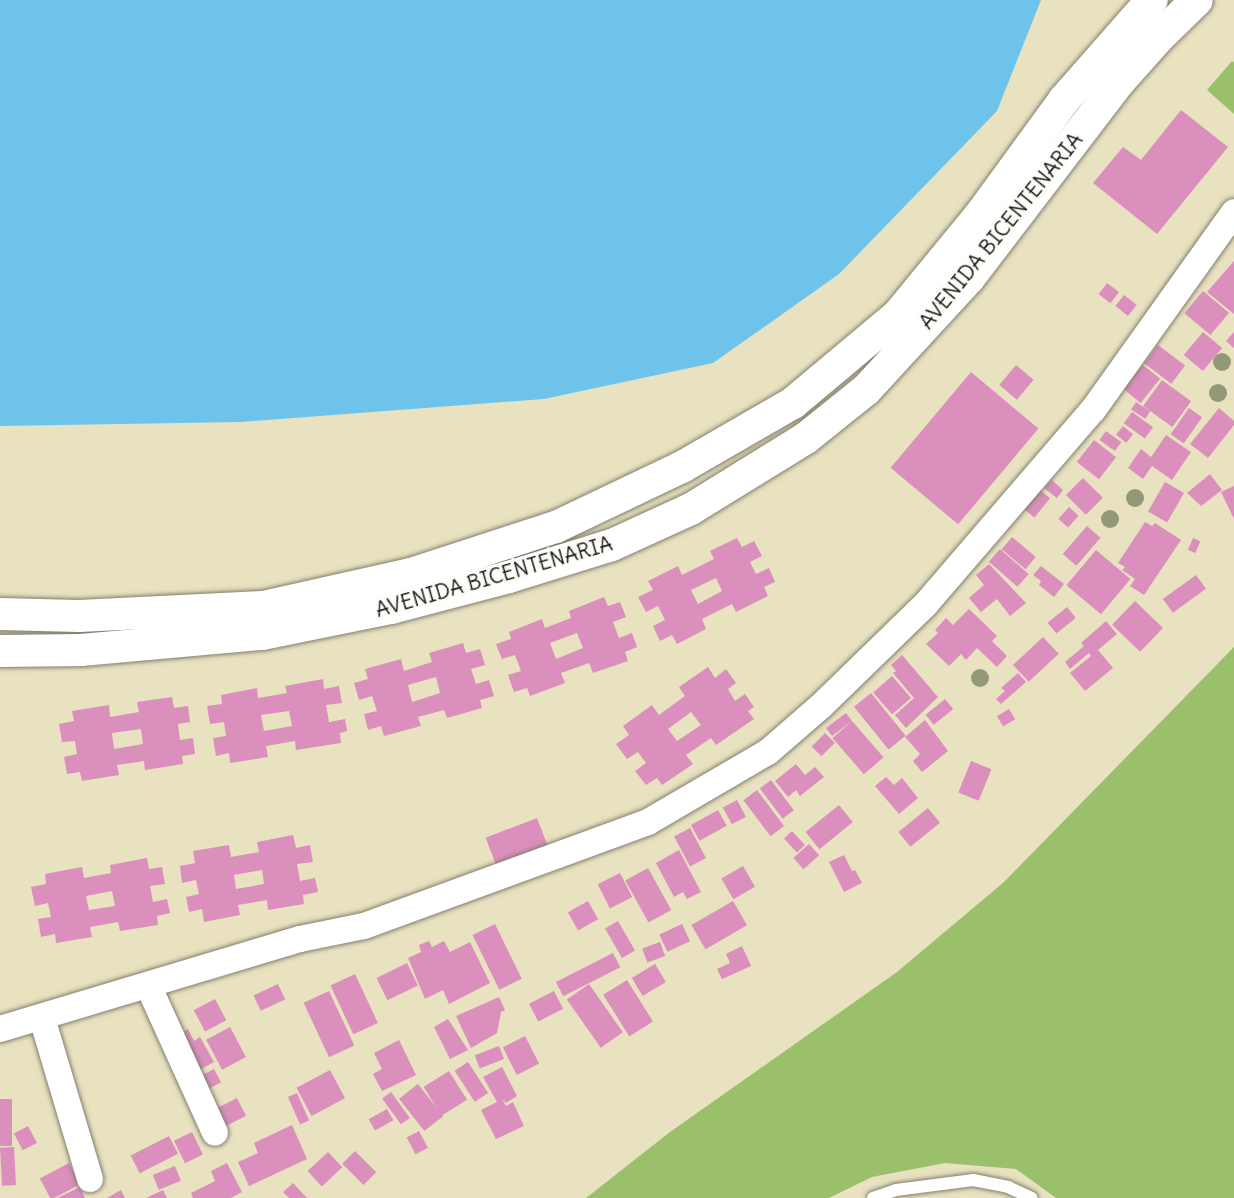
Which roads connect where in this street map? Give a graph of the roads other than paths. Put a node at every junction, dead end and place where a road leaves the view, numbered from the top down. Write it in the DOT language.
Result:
graph roads {
  1 [pos="1152,0"];
  2 [pos="1197,0"];
  3 [pos="1234,212"];
  4 [pos="0,614"];
  5 [pos="0,651"];
  6 [pos="148,985"];
  7 [pos="42,1018"];
  8 [pos="0,1029"];
  9 [pos="215,1133"];
  10 [pos="90,1179"];
  11 [pos="873,1198"];
  12 [pos="1032,1198"];
  1 -- 4 [label="street, AVENIDA BICENTENARIA"];
  2 -- 5 [label="street, AVENIDA BICENTENARIA"];
  3 -- 6 [label="street"];
  6 -- 7 [label="street"];
  6 -- 9 [label="street"];
  7 -- 8 [label="street"];
  7 -- 10 [label="street"];
  11 -- 12 [label="lane"];
}
